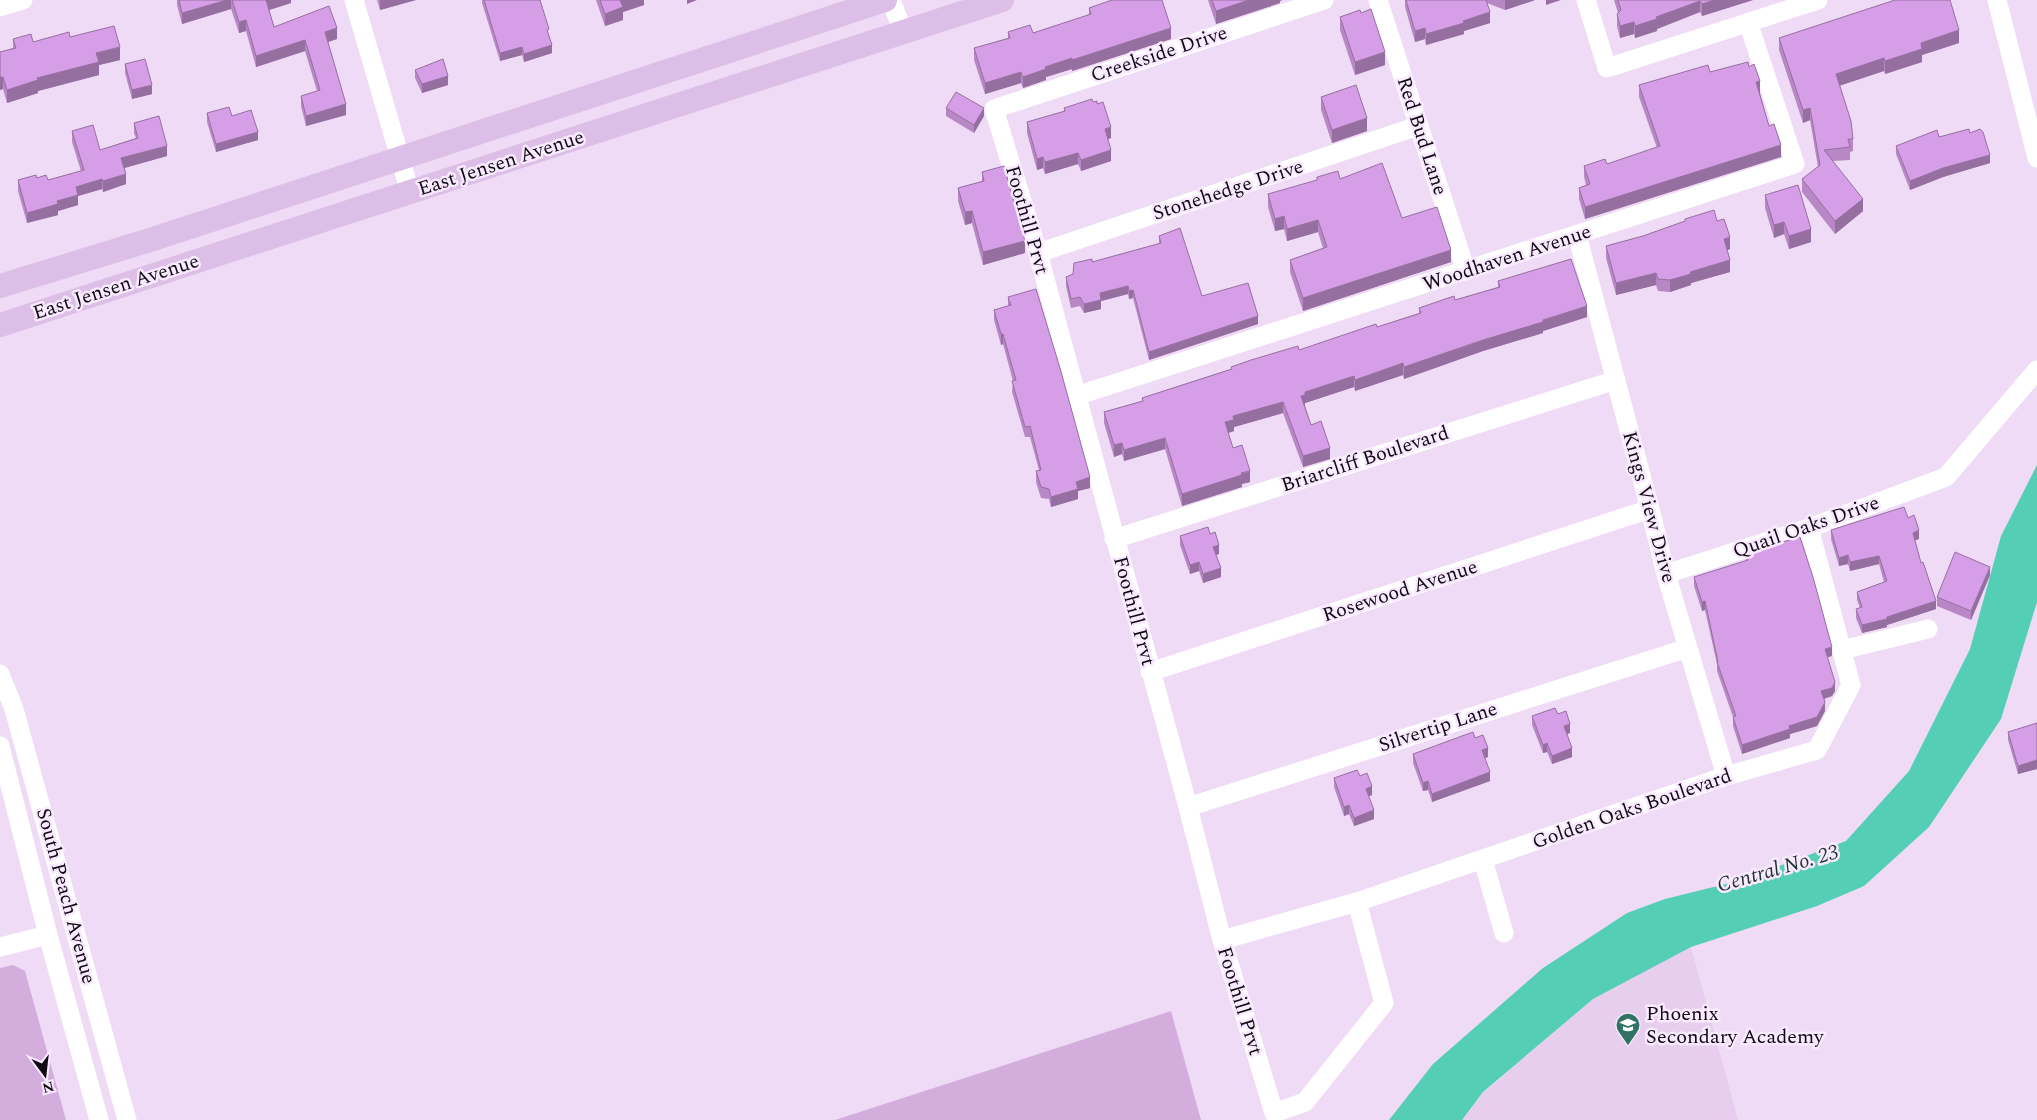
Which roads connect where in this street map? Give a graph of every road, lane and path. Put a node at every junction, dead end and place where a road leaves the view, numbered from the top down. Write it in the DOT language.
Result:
graph roads {
  1 [pos="23,0"];
  2 [pos="354,0"];
  3 [pos="885,0"];
  4 [pos="891,0"];
  5 [pos="1002,0"];
  6 [pos="1324,0"];
  7 [pos="1378,0"];
  8 [pos="1586,0"];
  9 [pos="1818,0"];
  10 [pos="1997,0"];
  11 [pos="0,8"];
  12 [pos="1748,22"];
  13 [pos="902,32"];
  14 [pos="994,109"];
  15 [pos="1418,126"];
  16 [pos="2037,156"];
  17 [pos="400,158"];
  18 [pos="410,192"];
  19 [pos="1577,235"];
  20 [pos="1038,253"];
  21 [pos="1466,271"];
  22 [pos="0,286"];
  23 [pos="0,325"];
  24 [pos="2037,370"];
  25 [pos="1616,380"];
  26 [pos="1076,396"];
  27 [pos="1650,509"];
  28 [pos="1809,528"];
  29 [pos="1114,539"];
  30 [pos="1666,574"];
  31 [pos="1928,629"];
  32 [pos="1688,648"];
  33 [pos="1842,650"];
  34 [pos="1150,672"];
  35 [pos="0,674"];
  36 [pos="0,746"];
  37 [pos="1726,776"];
  38 [pos="1188,807"];
  39 [pos="1483,860"];
  40 [pos="1357,902"];
  41 [pos="1504,933"];
  42 [pos="48,935"];
  43 [pos="1222,940"];
  44 [pos="0,947"];
  45 [pos="99,1120"];
  46 [pos="127,1120"];
  1 -- 11 [label="street"];
  2 -- 17 [label="street"];
  3 -- 17 [label="main road, East Jensen Avenue"];
  4 -- 13 [label="street"];
  5 -- 13 [label="main road, East Jensen Avenue"];
  6 -- 14 [label="street, Creekside Drive"];
  7 -- 15 [label="street, Red Bud Lane"];
  8 -- 12 [label="street"];
  9 -- 12 [label="street"];
  10 -- 16 [label="street"];
  12 -- 19 [label="street, Woodhaven Avenue"];
  13 -- 18 [label="main road, East Jensen Avenue"];
  14 -- 20 [label="street, Foothill Prvt"];
  15 -- 20 [label="street, Stonehedge Drive"];
  15 -- 21 [label="street, Red Bud Lane"];
  17 -- 18 [label="street"];
  17 -- 22 [label="main road, East Jensen Avenue"];
  18 -- 23 [label="main road, East Jensen Avenue"];
  19 -- 21 [label="street, Woodhaven Avenue"];
  19 -- 25 [label="street, Kings View Drive"];
  20 -- 26 [label="street, Foothill Prvt"];
  21 -- 26 [label="street, Woodhaven Avenue"];
  24 -- 28 [label="street, Quail Oaks Drive"];
  25 -- 27 [label="street, Kings View Drive"];
  25 -- 29 [label="street, Briarcliff Boulevard"];
  26 -- 29 [label="street, Foothill Prvt"];
  27 -- 30 [label="street, Kings View Drive"];
  27 -- 34 [label="street, Rosewood Avenue"];
  28 -- 30 [label="street, Quail Oaks Drive"];
  28 -- 33 [label="street, Golden Oaks Boulevard"];
  29 -- 34 [label="street, Foothill Prvt"];
  30 -- 32 [label="street, Kings View Drive"];
  31 -- 33 [label="street"];
  32 -- 37 [label="street, Kings View Drive"];
  32 -- 38 [label="street, Silvertip Lane"];
  33 -- 37 [label="street, Golden Oaks Boulevard"];
  34 -- 38 [label="street, Foothill Prvt"];
  35 -- 46 [label="street, South Peach Avenue"];
  36 -- 42 [label="street, South Peach Avenue"];
  37 -- 39 [label="street, Golden Oaks Boulevard"];
  38 -- 43 [label="street, Foothill Prvt"];
  39 -- 40 [label="street, Golden Oaks Boulevard"];
  39 -- 41 [label="street"];
  40 -- 43 [label="street, Golden Oaks Boulevard"];
  40 -- 43 [label="street, Foothill Prvt"];
  42 -- 44 [label="street"];
  42 -- 45 [label="street, South Peach Avenue"];
}
